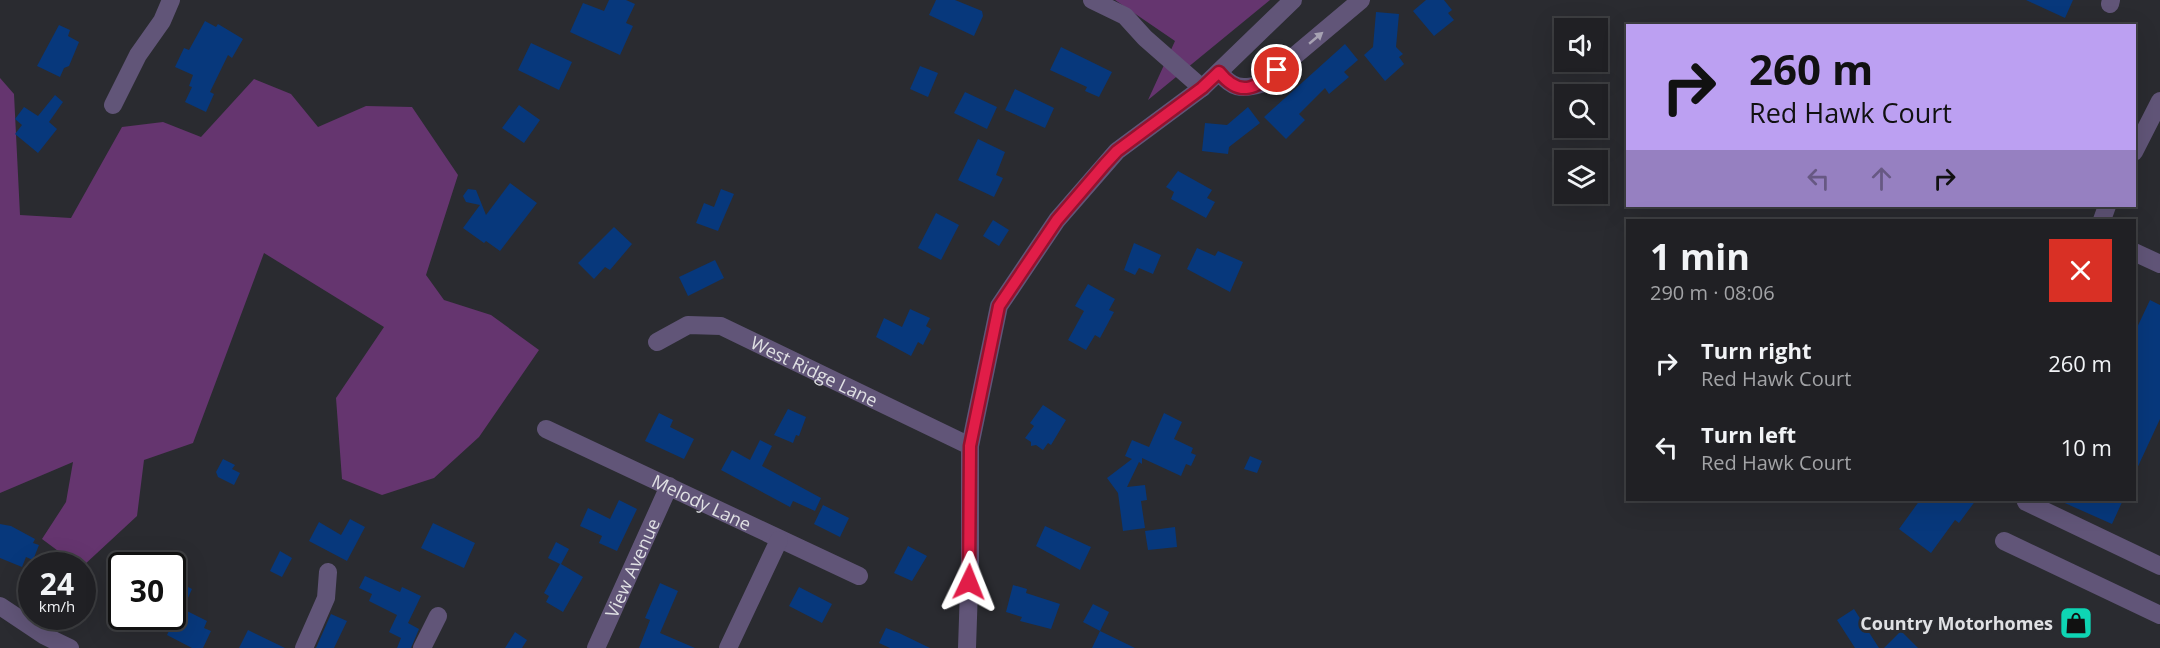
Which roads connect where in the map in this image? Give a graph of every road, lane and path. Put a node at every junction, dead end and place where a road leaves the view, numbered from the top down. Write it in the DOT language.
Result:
graph roads {
  1 [pos="171,0"];
  2 [pos="1092,0"];
  3 [pos="1293,0"];
  4 [pos="1361,0"];
  5 [pos="1219,72"];
  6 [pos="1202,88"];
  7 [pos="2160,101"];
  8 [pos="113,105"];
  9 [pos="2136,148"];
  10 [pos="2136,255"];
  11 [pos="2160,264"];
  12 [pos="657,342"];
  13 [pos="546,429"];
  14 [pos="970,446"];
  15 [pos="669,486"];
  16 [pos="2026,501"];
  17 [pos="779,540"];
  18 [pos="2004,541"];
  19 [pos="2160,566"];
  20 [pos="328,572"];
  21 [pos="859,576"];
  22 [pos="0,606"];
  23 [pos="2160,615"];
  24 [pos="438,616"];
  25 [pos="43,642"];
  26 [pos="70,648"];
  27 [pos="304,648"];
  28 [pos="422,648"];
  29 [pos="596,648"];
  30 [pos="728,648"];
  31 [pos="967,648"];
  1 -- 8 [label="street"];
  2 -- 6 [label="street"];
  3 -- 5 [label="street"];
  5 -- 4 [label="street, one-way"];
  5 -- 6 [label="street"];
  6 -- 14 [label="street"];
  7 -- 9 [label="street"];
  10 -- 11 [label="street"];
  12 -- 14 [label="street, West Ridge Lane"];
  13 -- 15 [label="street, Melody Lane"];
  14 -- 31 [label="street"];
  15 -- 17 [label="street, Melody Lane"];
  15 -- 29 [label="street, View Avenue"];
  16 -- 19 [label="street"];
  17 -- 21 [label="street, Melody Lane"];
  17 -- 30 [label="street"];
  18 -- 23 [label="street"];
  20 -- 27 [label="street"];
  22 -- 25 [label="street"];
  24 -- 28 [label="street"];
  25 -- 26 [label="street"];
}
